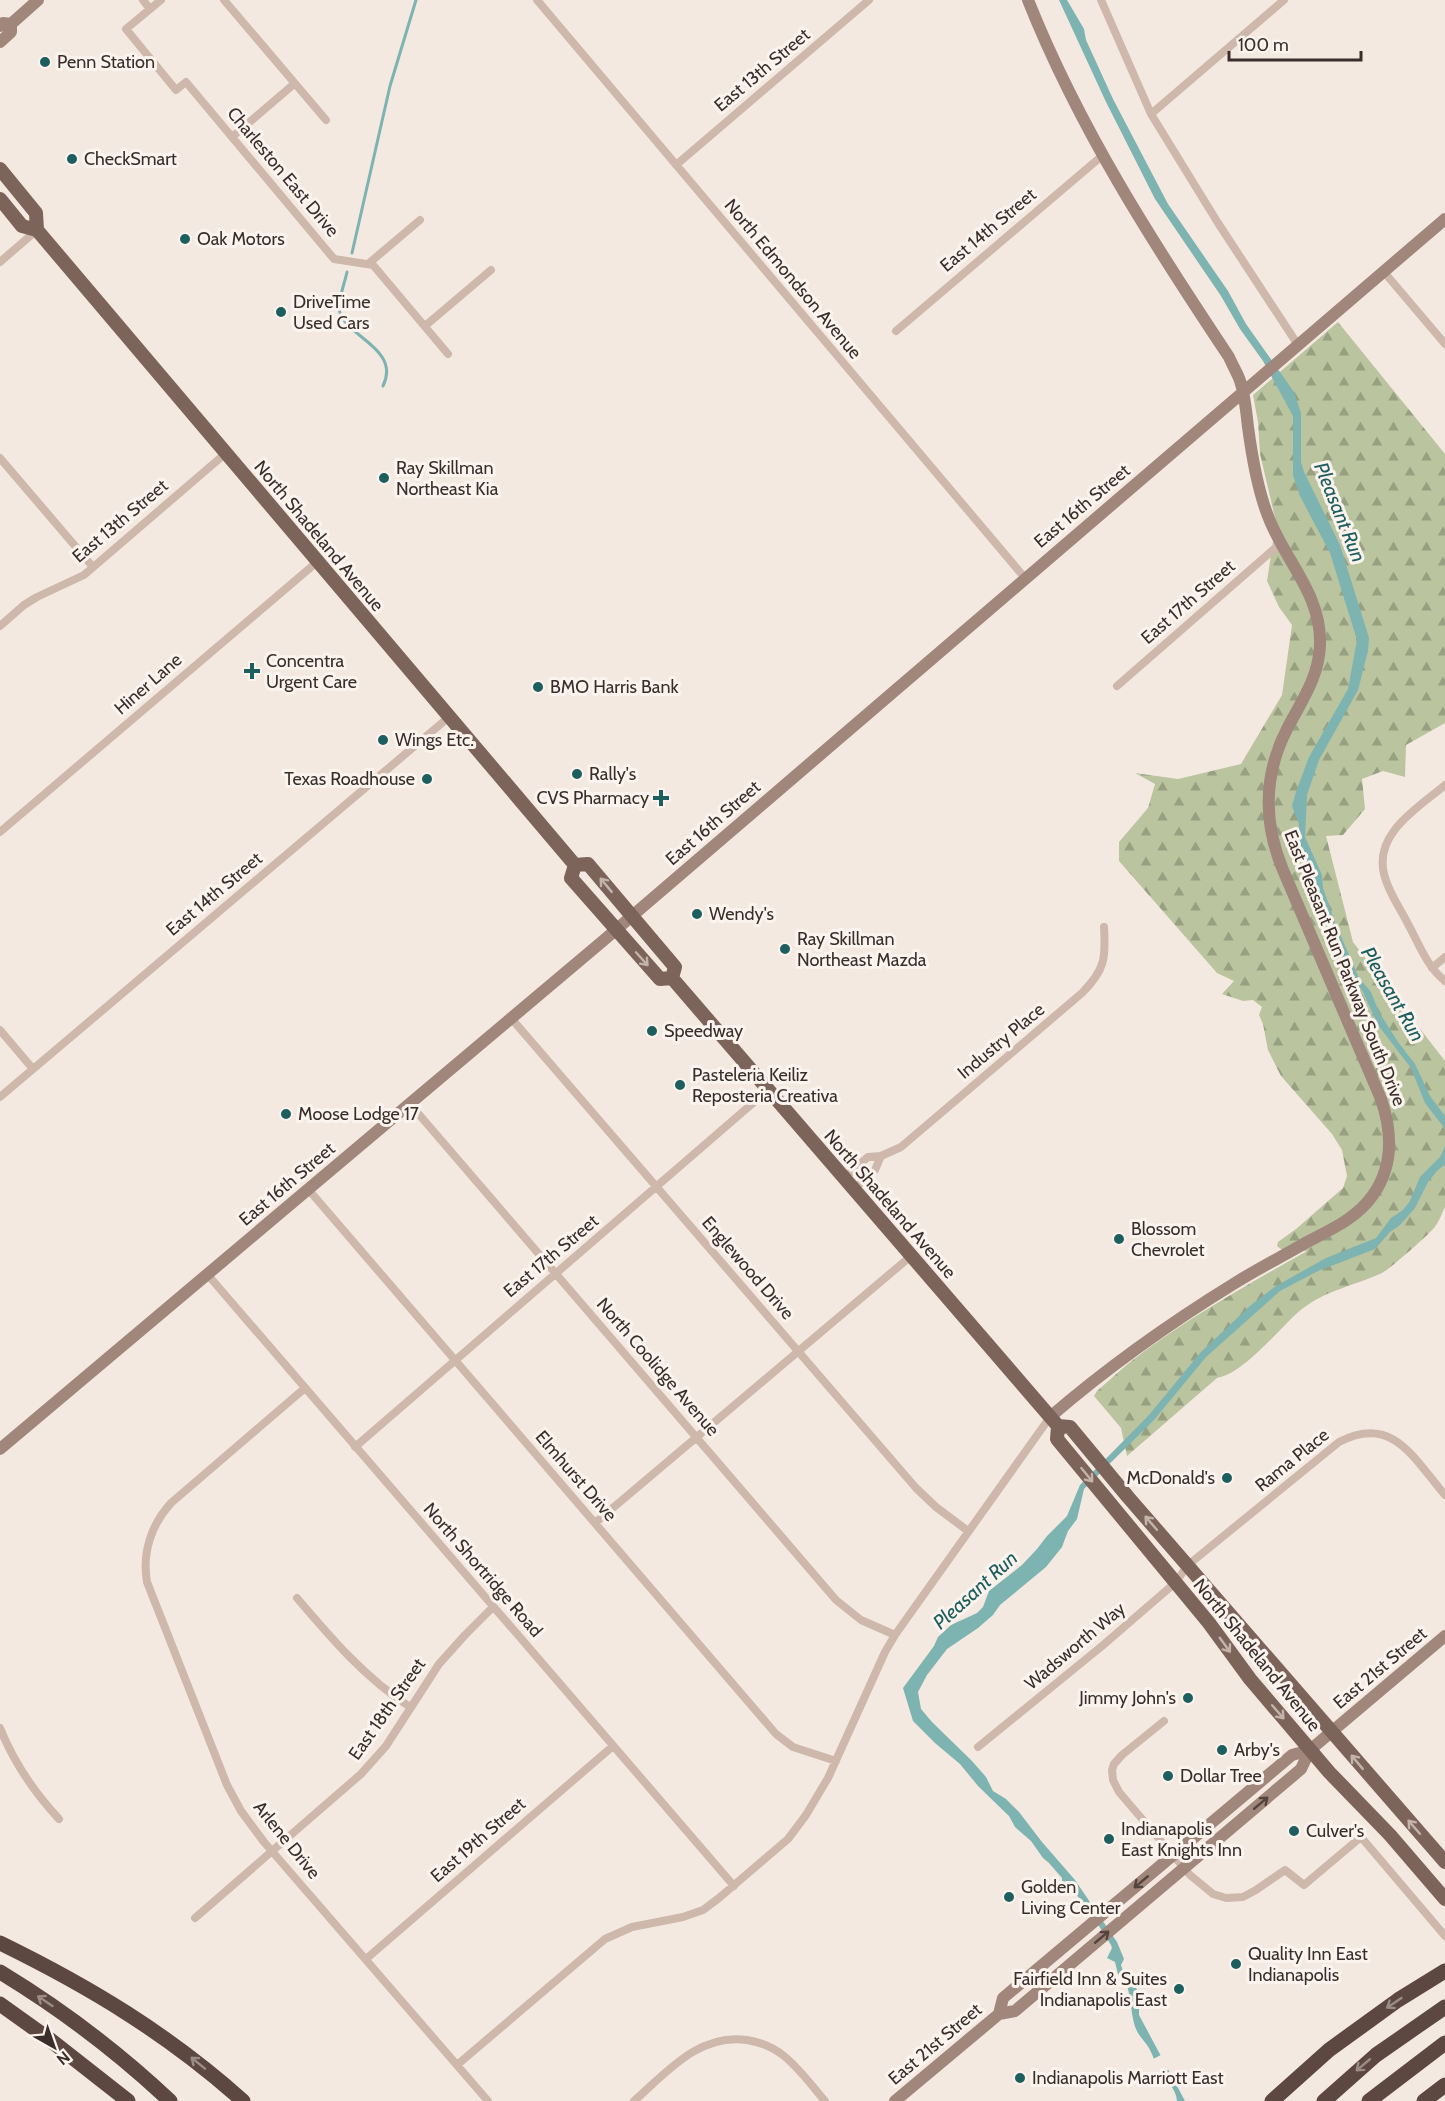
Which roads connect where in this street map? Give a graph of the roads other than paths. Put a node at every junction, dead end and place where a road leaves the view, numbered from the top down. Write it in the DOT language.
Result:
graph roads {
  1 [pos="38,0"];
  2 [pos="143,0"];
  3 [pos="161,0"];
  4 [pos="224,0"];
  5 [pos="537,0"];
  6 [pos="869,0"];
  7 [pos="1028,0"];
  8 [pos="1101,0"];
  9 [pos="1284,0"];
  10 [pos="150,9"];
  11 [pos="5,25"];
  12 [pos="0,42"];
  13 [pos="294,84"];
  14 [pos="1151,114"];
  15 [pos="326,120"];
  16 [pos="232,137"];
  17 [pos="1103,155"];
  18 [pos="676,165"];
  19 [pos="0,170"];
  20 [pos="0,200"];
  21 [pos="1445,219"];
  22 [pos="420,220"];
  23 [pos="37,230"];
  24 [pos="0,262"];
  25 [pos="368,264"];
  26 [pos="491,270"];
  27 [pos="1384,272"];
  28 [pos="425,326"];
  29 [pos="896,331"];
  30 [pos="1445,344"];
  31 [pos="1298,345"];
  32 [pos="448,354"];
  33 [pos="1243,391"];
  34 [pos="226,453"];
  35 [pos="0,458"];
  36 [pos="1281,543"];
  37 [pos="317,561"];
  38 [pos="93,567"];
  39 [pos="1025,578"];
  40 [pos="0,626"];
  41 [pos="1117,686"];
  42 [pos="449,717"];
  43 [pos="1445,785"];
  44 [pos="0,832"];
  45 [pos="574,865"];
  46 [pos="632,916"];
  47 [pos="1104,927"];
  48 [pos="616,930"];
  49 [pos="1445,957"];
  50 [pos="1432,968"];
  51 [pos="672,978"];
  52 [pos="1445,981"];
  53 [pos="511,1018"];
  54 [pos="0,1030"];
  55 [pos="33,1069"];
  56 [pos="768,1090"];
  57 [pos="0,1097"];
  58 [pos="410,1104"];
  59 [pos="881,1156"];
  60 [pos="844,1178"];
  61 [pos="657,1188"];
  62 [pos="308,1189"];
  63 [pos="854,1189"];
  64 [pos="911,1256"];
  65 [pos="556,1274"];
  66 [pos="208,1275"];
  67 [pos="798,1352"];
  68 [pos="455,1361"];
  69 [pos="305,1388"];
  70 [pos="1054,1422"];
  71 [pos="696,1437"];
  72 [pos="355,1447"];
  73 [pos="0,1449"];
  74 [pos="1445,1495"];
  75 [pos="595,1523"];
  76 [pos="969,1531"];
  77 [pos="1188,1565"];
  78 [pos="1175,1583"];
  79 [pos="297,1598"];
  80 [pos="493,1607"];
  81 [pos="895,1635"];
  82 [pos="1445,1636"];
  83 [pos="410,1707"];
  84 [pos="1164,1721"];
  85 [pos="0,1728"];
  86 [pos="1332,1732"];
  87 [pos="613,1746"];
  88 [pos="978,1747"];
  89 [pos="1311,1750"];
  90 [pos="836,1761"];
  91 [pos="58,1819"];
  92 [pos="273,1852"];
  93 [pos="1178,1862"];
  94 [pos="1445,1862"];
  95 [pos="734,1886"];
  96 [pos="1445,1899"];
  97 [pos="195,1918"];
  98 [pos="1445,1936"];
  99 [pos="0,1943"];
  100 [pos="366,1959"];
  101 [pos="0,1972"];
  102 [pos="1444,1972"];
  103 [pos="0,2004"];
  104 [pos="1445,2007"];
  105 [pos="999,2014"];
  106 [pos="1445,2043"];
  107 [pos="456,2065"];
  108 [pos="89,2070"];
  109 [pos="1445,2085"];
  110 [pos="1370,2100"];
  111 [pos="119,2101"];
  112 [pos="128,2101"];
  113 [pos="170,2101"];
  114 [pos="243,2101"];
  115 [pos="488,2101"];
  116 [pos="634,2101"];
  117 [pos="825,2101"];
  118 [pos="895,2101"];
  119 [pos="1272,2101"];
  120 [pos="1324,2101"];
  121 [pos="1424,2101"];
  1 -- 11 [label="street"];
  2 -- 10 [label="street"];
  3 -- 10 [label="street"];
  4 -- 13 [label="street"];
  5 -- 18 [label="street, North Edmondson Avenue"];
  6 -- 18 [label="street, East 13th Street"];
  7 -- 17 [label="street, East Pleasant Run Parkway South Drive"];
  8 -- 14 [label="street"];
  9 -- 14 [label="street"];
  10 -- 16 [label="street, Charleston East Drive"];
  11 -- 12 [label="street"];
  13 -- 15 [label="street"];
  13 -- 16 [label="street"];
  14 -- 31 [label="street"];
  16 -- 25 [label="street, Charleston East Drive"];
  17 -- 29 [label="street, East 14th Street"];
  17 -- 33 [label="street, East Pleasant Run Parkway South Drive"];
  18 -- 39 [label="street, North Edmondson Avenue"];
  19 -- 23 [label="main road, North Shadeland Avenue"];
  20 -- 23 [label="main road, North Shadeland Avenue"];
  21 -- 27 [label="street, East 16th Street"];
  22 -- 25 [label="street"];
  23 -- 24 [label="street"];
  23 -- 34 [label="main road, North Shadeland Avenue"];
  25 -- 28 [label="street"];
  26 -- 28 [label="street"];
  27 -- 30 [label="street"];
  27 -- 31 [label="street, East 16th Street"];
  28 -- 32 [label="street"];
  31 -- 33 [label="street, East 16th Street"];
  33 -- 36 [label="street, East Pleasant Run Parkway South Drive"];
  33 -- 39 [label="street, East 16th Street"];
  34 -- 37 [label="main road, North Shadeland Avenue"];
  34 -- 38 [label="street, East 13th Street"];
  35 -- 38 [label="street"];
  36 -- 41 [label="street, East 17th Street"];
  36 -- 70 [label="street, East Pleasant Run Parkway South Drive"];
  37 -- 42 [label="main road, North Shadeland Avenue"];
  37 -- 44 [label="street, Hiner Lane"];
  38 -- 40 [label="street, East 13th Street"];
  39 -- 46 [label="street, East 16th Street"];
  42 -- 45 [label="main road, North Shadeland Avenue"];
  42 -- 55 [label="street, East 14th Street"];
  43 -- 50 [label="street"];
  46 -- 45 [label="main road, North Shadeland Avenue, one-way"];
  45 -- 48 [label="main road, North Shadeland Avenue"];
  46 -- 48 [label="street, East 16th Street"];
  46 -- 51 [label="main road, North Shadeland Avenue"];
  47 -- 59 [label="street, Industry Place"];
  48 -- 51 [label="main road, North Shadeland Avenue, one-way"];
  48 -- 53 [label="street, East 16th Street"];
  49 -- 50 [label="street"];
  50 -- 52 [label="street"];
  51 -- 56 [label="main road, North Shadeland Avenue"];
  53 -- 58 [label="street, East 16th Street"];
  53 -- 61 [label="street, Englewood Drive"];
  54 -- 55 [label="street"];
  55 -- 57 [label="street, East 14th Street"];
  56 -- 60 [label="main road, North Shadeland Avenue"];
  56 -- 61 [label="street, East 17th Street"];
  58 -- 62 [label="street, East 16th Street"];
  58 -- 65 [label="street, North Coolidge Avenue"];
  59 -- 60 [label="street, Industry Place"];
  59 -- 63 [label="street, Industry Place"];
  60 -- 63 [label="main road, North Shadeland Avenue"];
  61 -- 65 [label="street, East 17th Street"];
  61 -- 67 [label="street, Englewood Drive"];
  62 -- 66 [label="street, East 16th Street"];
  62 -- 68 [label="street, Elmhurst Drive"];
  63 -- 64 [label="main road, North Shadeland Avenue"];
  64 -- 67 [label="street"];
  64 -- 70 [label="main road, North Shadeland Avenue"];
  65 -- 68 [label="street, East 17th Street"];
  65 -- 71 [label="street, North Coolidge Avenue"];
  66 -- 69 [label="street, North Shortridge Road"];
  66 -- 73 [label="street, East 16th Street"];
  67 -- 71 [label="street"];
  67 -- 76 [label="street, Englewood Drive"];
  68 -- 72 [label="street, East 17th Street"];
  68 -- 75 [label="street, Elmhurst Drive"];
  69 -- 72 [label="street, North Shortridge Road"];
  69 -- 92 [label="street, Arlene Drive"];
  70 -- 76 [label="street, East Pleasant Run Parkway South Drive"];
  77 -- 70 [label="main road, North Shadeland Avenue, one-way"];
  70 -- 78 [label="main road, North Shadeland Avenue, one-way"];
  71 -- 75 [label="street"];
  71 -- 81 [label="street, North Coolidge Avenue"];
  72 -- 80 [label="street, North Shortridge Road"];
  74 -- 77 [label="street, Rama Place"];
  75 -- 90 [label="street, Elmhurst Drive"];
  76 -- 81 [label="street, East Pleasant Run Parkway South Drive"];
  77 -- 78 [label="street, Wadsworth Way"];
  77 -- 86 [label="main road, North Shadeland Avenue"];
  78 -- 88 [label="street, Wadsworth Way"];
  78 -- 89 [label="main road, North Shadeland Avenue, one-way"];
  79 -- 83 [label="street"];
  80 -- 83 [label="street, East 18th Street"];
  80 -- 87 [label="street, North Shortridge Road"];
  81 -- 90 [label="street, East Pleasant Run Parkway South Drive"];
  82 -- 86 [label="street, East 21st Street"];
  83 -- 92 [label="street, East 18th Street"];
  84 -- 93 [label="street"];
  85 -- 91 [label="street"];
  86 -- 89 [label="street, East 21st Street"];
  94 -- 86 [label="main road, North Shadeland Avenue, one-way"];
  87 -- 95 [label="street, North Shortridge Road"];
  87 -- 100 [label="street, East 19th Street"];
  93 -- 89 [label="street, East 21st Street, one-way"];
  89 -- 93 [label="street, East 21st Street"];
  89 -- 96 [label="main road, North Shadeland Avenue"];
  90 -- 95 [label="street, East Pleasant Run Parkway South Drive"];
  92 -- 97 [label="street, East 18th Street"];
  92 -- 100 [label="street, Arlene Drive"];
  93 -- 98 [label="street"];
  105 -- 93 [label="street, East 21st Street, one-way"];
  93 -- 105 [label="street, East 21st Street, one-way"];
  95 -- 107 [label="street, East Pleasant Run Parkway South Drive"];
  114 -- 99 [label="highway, one-way"];
  100 -- 107 [label="street, Arlene Drive"];
  113 -- 101 [label="highway, one-way"];
  102 -- 119 [label="highway, one-way"];
  103 -- 108 [label="highway"];
  104 -- 120 [label="highway, one-way"];
  105 -- 118 [label="street, East 21st Street"];
  106 -- 110 [label="highway"];
  107 -- 115 [label="street, Arlene Drive"];
  108 -- 111 [label="highway"];
  108 -- 112 [label="highway"];
  109 -- 121 [label="highway"];
  116 -- 117 [label="street"];
}
